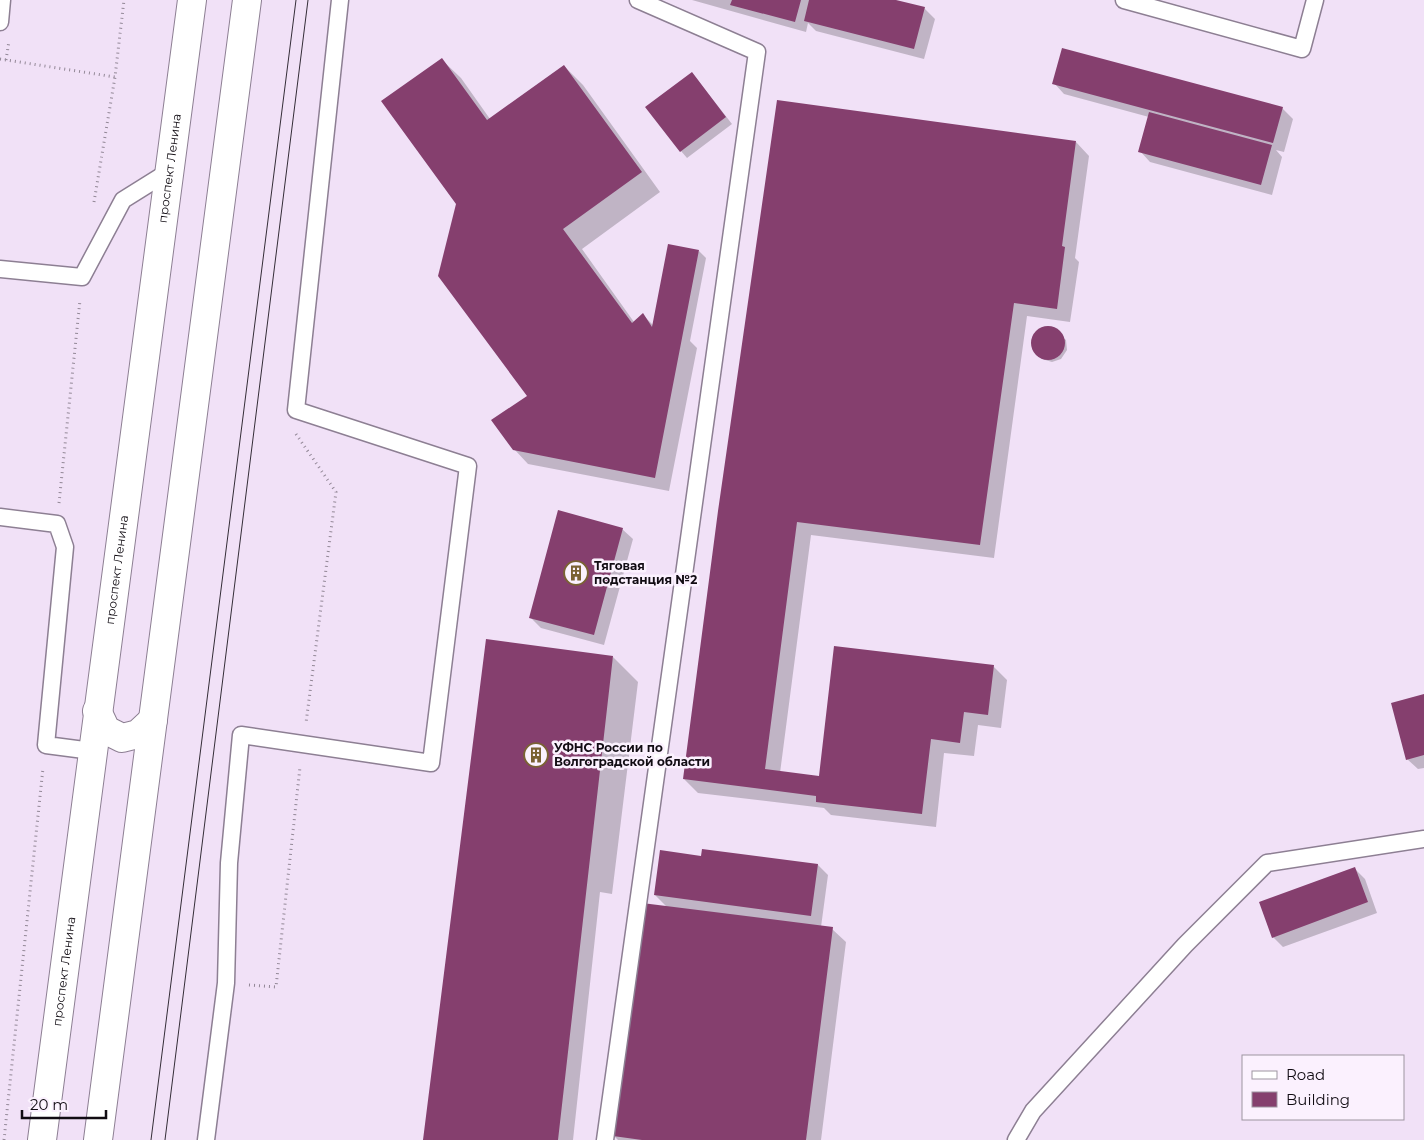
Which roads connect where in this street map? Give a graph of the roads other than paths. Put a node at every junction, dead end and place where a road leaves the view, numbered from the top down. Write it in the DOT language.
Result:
graph roads {
  1 [pos="2,0"];
  2 [pos="192,0"];
  3 [pos="247,0"];
  4 [pos="340,0"];
  5 [pos="638,0"];
  6 [pos="1124,0"];
  7 [pos="1315,0"];
  8 [pos="0,22"];
  9 [pos="171,170"];
  10 [pos="0,268"];
  11 [pos="0,517"];
  12 [pos="97,711"];
  13 [pos="153,720"];
  14 [pos="92,751"];
  15 [pos="1424,839"];
  16 [pos="42,1140"];
  17 [pos="98,1140"];
  18 [pos="206,1140"];
  19 [pos="605,1140"];
  20 [pos="1016,1140"];
  1 -- 8 [label="lane"];
  2 -- 9 [label="main road, проспект Ленина"];
  3 -- 13 [label="main road"];
  4 -- 18 [label="lane"];
  5 -- 19 [label="lane"];
  6 -- 7 [label="lane"];
  9 -- 10 [label="lane"];
  9 -- 12 [label="main road, проспект Ленина"];
  11 -- 14 [label="lane"];
  12 -- 13 [label="main road"];
  12 -- 14 [label="main road, проспект Ленина"];
  13 -- 17 [label="main road"];
  14 -- 16 [label="main road, проспект Ленина"];
  15 -- 20 [label="lane"];
}
